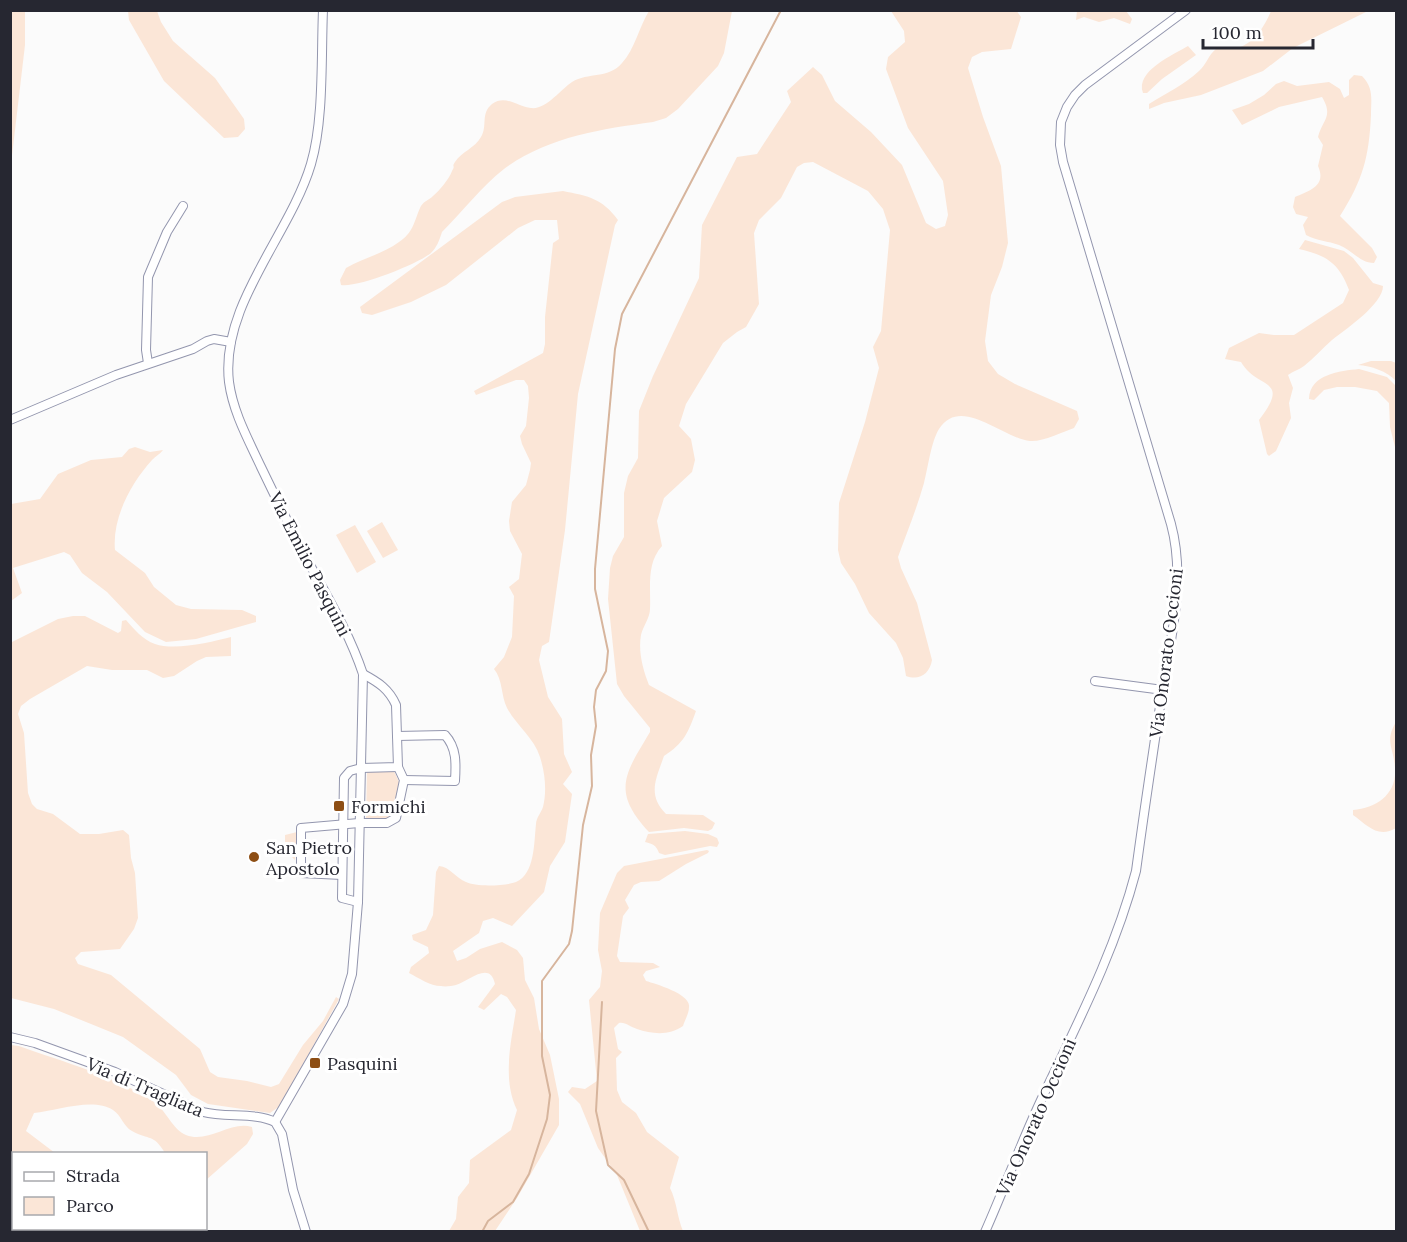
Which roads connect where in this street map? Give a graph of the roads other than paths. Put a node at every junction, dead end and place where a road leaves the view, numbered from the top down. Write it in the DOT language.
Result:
graph roads {
  1 [pos="323,10"];
  2 [pos="1186,10"];
  3 [pos="183,206"];
  4 [pos="231,342"];
  5 [pos="148,363"];
  6 [pos="10,420"];
  7 [pos="363,674"];
  8 [pos="1095,681"];
  9 [pos="1163,690"];
  10 [pos="397,736"];
  11 [pos="398,767"];
  12 [pos="361,768"];
  13 [pos="404,780"];
  14 [pos="359,823"];
  15 [pos="342,825"];
  16 [pos="342,875"];
  17 [pos="358,902"];
  18 [pos="10,1037"];
  19 [pos="275,1122"];
  20 [pos="306,1232"];
  21 [pos="986,1232"];
  1 -- 4 [label="street, Via Emilio Pasquini"];
  2 -- 9 [label="street, Via Onorato Occioni"];
  3 -- 5 [label="street"];
  4 -- 5 [label="street"];
  4 -- 7 [label="street, Via Emilio Pasquini"];
  5 -- 6 [label="street"];
  7 -- 10 [label="street"];
  7 -- 12 [label="street, Via Emilio Pasquini"];
  8 -- 9 [label="street"];
  9 -- 21 [label="street, Via Onorato Occioni"];
  10 -- 11 [label="street"];
  10 -- 13 [label="street"];
  11 -- 12 [label="street"];
  11 -- 13 [label="street"];
  12 -- 14 [label="street, Via Emilio Pasquini"];
  12 -- 15 [label="street"];
  13 -- 14 [label="street"];
  14 -- 15 [label="street"];
  14 -- 17 [label="street, Via Emilio Pasquini"];
  15 -- 16 [label="street"];
  15 -- 16 [label="street"];
  16 -- 17 [label="street"];
  17 -- 19 [label="street, Via Emilio Pasquini"];
  18 -- 19 [label="street, Via di Tragliata"];
  19 -- 20 [label="street"];
}
